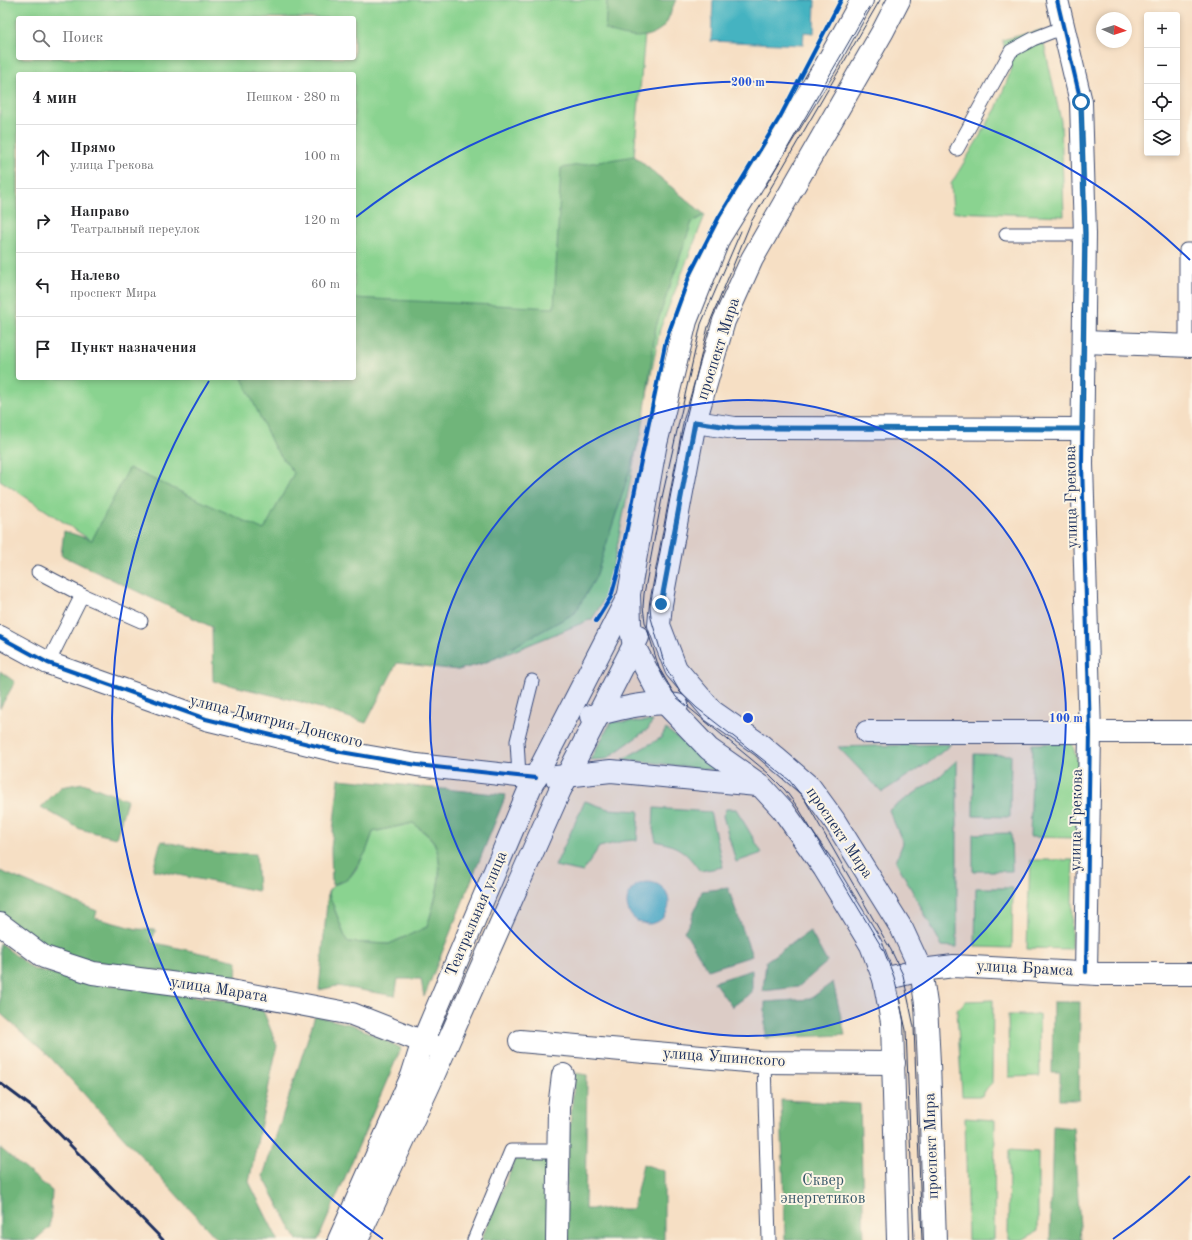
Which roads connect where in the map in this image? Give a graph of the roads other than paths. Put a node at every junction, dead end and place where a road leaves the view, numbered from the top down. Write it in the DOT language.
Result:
graph roads {
  1 [pos="862,0"];
  2 [pos="899,0"];
  3 [pos="1057,0"];
  4 [pos="1064,27"];
  5 [pos="957,149"];
  6 [pos="1006,234"];
  7 [pos="1085,234"];
  8 [pos="1192,250"];
  9 [pos="1084,342"];
  10 [pos="1189,346"];
  11 [pos="695,422"];
  12 [pos="1082,429"];
  13 [pos="38,572"];
  14 [pos="629,594"];
  15 [pos="82,595"];
  16 [pos="661,604"];
  17 [pos="140,621"];
  18 [pos="0,637"];
  19 [pos="634,646"];
  20 [pos="48,663"];
  21 [pos="532,681"];
  22 [pos="666,704"];
  23 [pos="712,711"];
  24 [pos="599,714"];
  25 [pos="564,723"];
  26 [pos="867,732"];
  27 [pos="1192,732"];
  28 [pos="1090,734"];
  29 [pos="566,776"];
  30 [pos="527,777"];
  31 [pos="760,785"];
  32 [pos="0,924"];
  33 [pos="921,970"];
  34 [pos="1086,972"];
  35 [pos="1192,974"];
  36 [pos="884,979"];
  37 [pos="423,1041"];
  38 [pos="520,1041"];
  39 [pos="444,1050"];
  40 [pos="764,1062"];
  41 [pos="929,1062"];
  42 [pos="894,1063"];
  43 [pos="563,1075"];
  44 [pos="559,1151"];
  45 [pos="338,1240"];
  46 [pos="357,1240"];
  47 [pos="474,1240"];
  48 [pos="557,1240"];
  49 [pos="769,1240"];
  50 [pos="898,1240"];
  51 [pos="934,1240"];
  1 -- 14 [label="main road, проспект Мира"];
  2 -- 11 [label="main road, проспект Мира"];
  3 -- 4 [label="main road, улица Грекова"];
  4 -- 5 [label="lane"];
  4 -- 7 [label="main road, улица Грекова"];
  6 -- 7 [label="lane"];
  7 -- 9 [label="main road, улица Грекова"];
  8 -- 10 [label="lane"];
  9 -- 10 [label="main road"];
  9 -- 12 [label="main road, улица Грекова"];
  11 -- 12 [label="main road"];
  11 -- 16 [label="main road, проспект Мира"];
  12 -- 28 [label="main road, улица Грекова"];
  13 -- 15 [label="lane"];
  14 -- 19 [label="main road, проспект Мира"];
  14 -- 25 [label="main road, Театральная улица"];
  15 -- 17 [label="lane"];
  15 -- 20 [label="lane"];
  16 -- 19 [label="main road, Театральная улица"];
  16 -- 23 [label="main road, проспект Мира"];
  18 -- 20 [label="main road, улица Дмитрия Донского"];
  19 -- 22 [label="main road, проспект Мира"];
  19 -- 24 [label="main road, Театральная улица"];
  20 -- 30 [label="main road, улица Дмитрия Донского"];
  21 -- 30 [label="lane"];
  22 -- 23 [label="main road"];
  22 -- 24 [label="main road"];
  22 -- 31 [label="main road, проспект Мира"];
  23 -- 33 [label="main road, проспект Мира"];
  24 -- 25 [label="main road"];
  24 -- 29 [label="main road, Театральная улица"];
  25 -- 30 [label="main road, Театральная улица"];
  26 -- 28 [label="main road"];
  27 -- 28 [label="main road"];
  28 -- 34 [label="main road, улица Грекова"];
  29 -- 30 [label="main road, улица Дмитрия Донского"];
  29 -- 31 [label="main road, улица Дмитрия Донского"];
  29 -- 39 [label="main road, Театральная улица"];
  30 -- 37 [label="main road, Театральная улица"];
  31 -- 36 [label="main road, проспект Мира"];
  32 -- 37 [label="main road, улица Марата"];
  33 -- 34 [label="main road, улица Брамса"];
  33 -- 36 [label="main road, улица Брамса"];
  33 -- 41 [label="main road, проспект Мира"];
  34 -- 35 [label="main road, улица Брамса"];
  36 -- 42 [label="main road, проспект Мира"];
  37 -- 39 [label="main road, улица Марата"];
  37 -- 45 [label="main road, Театральная улица"];
  38 -- 40 [label="main road, улица Ушинского"];
  39 -- 46 [label="main road, Театральная улица"];
  40 -- 42 [label="main road, улица Ушинского"];
  40 -- 49 [label="lane"];
  41 -- 42 [label="main road, улица Ушинского"];
  41 -- 51 [label="main road, проспект Мира"];
  42 -- 50 [label="main road, проспект Мира"];
  43 -- 44 [label="main road"];
  44 -- 47 [label="lane"];
  44 -- 48 [label="main road"];
}
